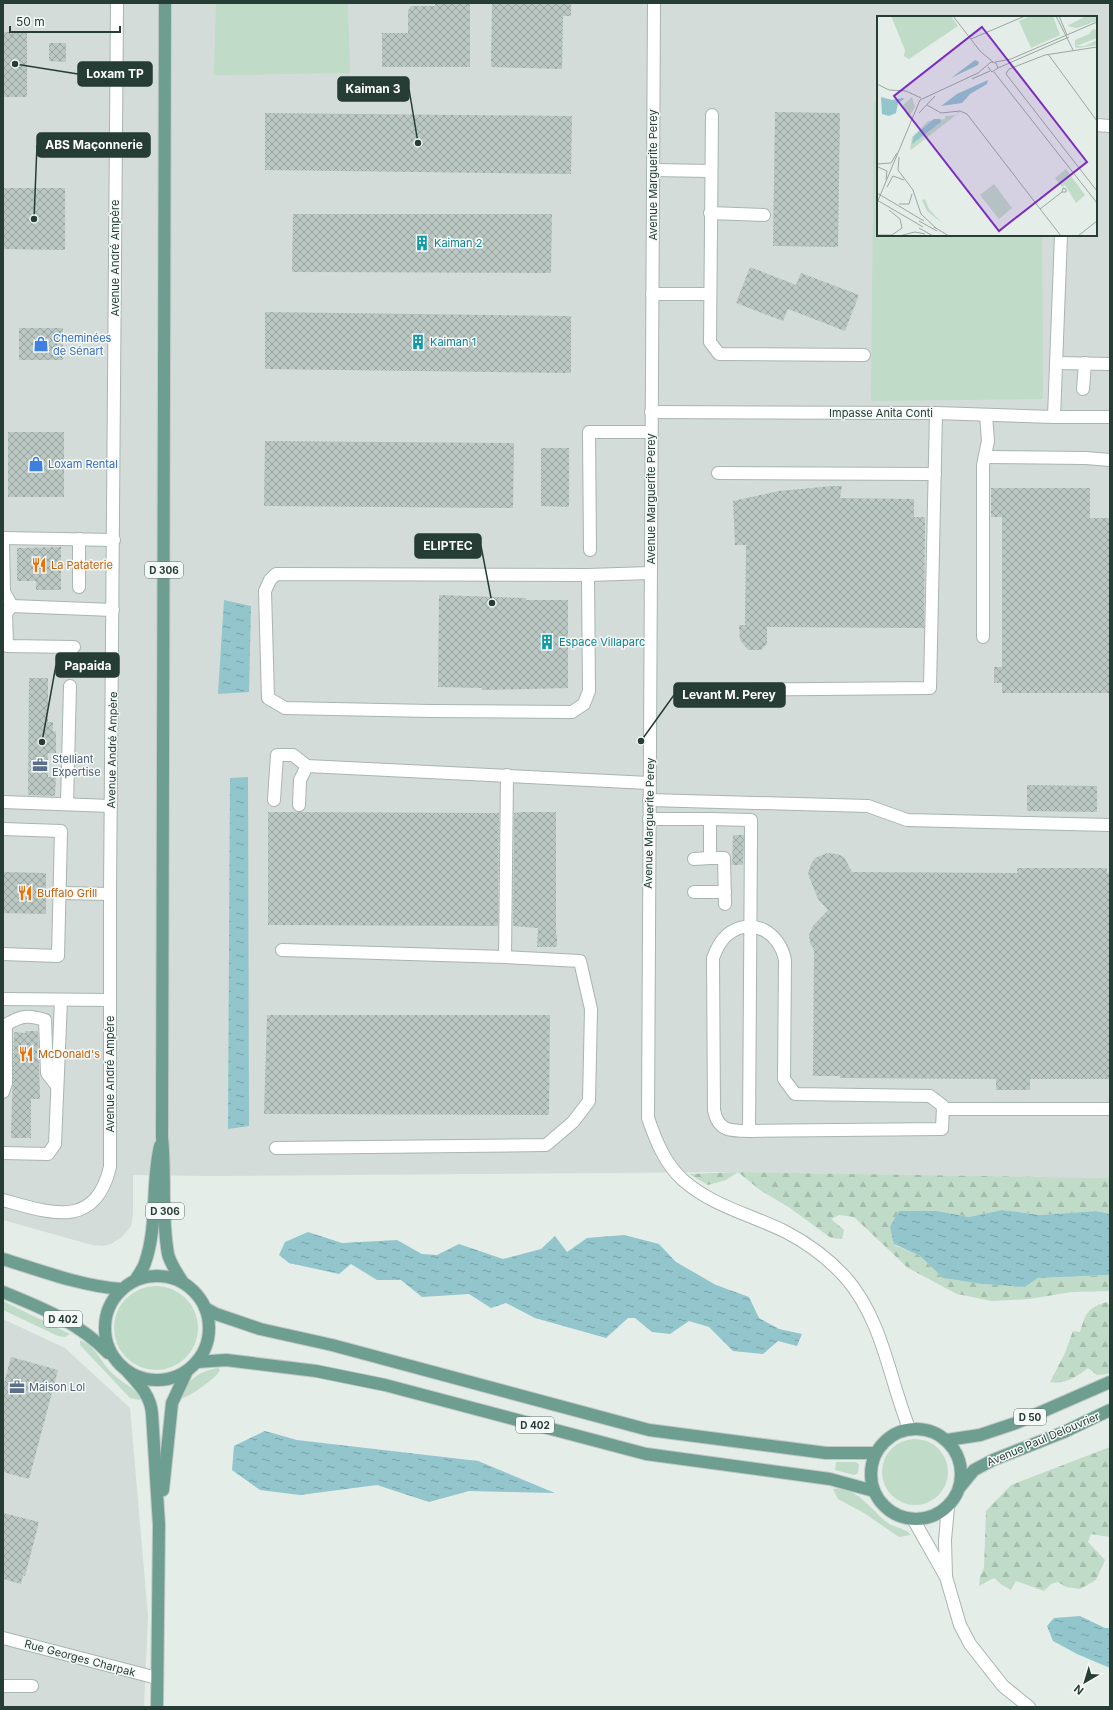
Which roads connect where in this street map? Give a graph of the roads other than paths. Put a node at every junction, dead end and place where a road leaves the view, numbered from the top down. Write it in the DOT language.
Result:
graph roads {
  1 [pos="117,3"];
  2 [pos="165,3"];
  3 [pos="654,3"];
  4 [pos="712,115"];
  5 [pos="1097,125"];
  6 [pos="1110,126"];
  7 [pos="653,170"];
  8 [pos="710,171"];
  9 [pos="710,214"];
  10 [pos="764,215"];
  11 [pos="1060,236"];
  12 [pos="652,294"];
  13 [pos="710,294"];
  14 [pos="864,355"];
  15 [pos="1056,363"];
  16 [pos="1085,363"];
  17 [pos="1110,364"];
  18 [pos="1084,389"];
  19 [pos="651,412"];
  20 [pos="936,413"];
  21 [pos="986,415"];
  22 [pos="1054,417"];
  23 [pos="1110,417"];
  24 [pos="651,432"];
  25 [pos="985,457"];
  26 [pos="1110,460"];
  27 [pos="718,473"];
  28 [pos="935,474"];
  29 [pos="3,538"];
  30 [pos="79,540"];
  31 [pos="114,540"];
  32 [pos="3,545"];
  33 [pos="590,550"];
  34 [pos="650,573"];
  35 [pos="588,575"];
  36 [pos="79,587"];
  37 [pos="12,606"];
  38 [pos="113,610"];
  39 [pos="982,637"];
  40 [pos="74,647"];
  41 [pos="70,686"];
  42 [pos="719,690"];
  43 [pos="307,766"];
  44 [pos="507,775"];
  45 [pos="649,783"];
  46 [pos="274,800"];
  47 [pos="649,800"];
  48 [pos="3,802"];
  49 [pos="68,804"];
  50 [pos="299,805"];
  51 [pos="111,806"];
  52 [pos="649,819"];
  53 [pos="710,819"];
  54 [pos="1110,825"];
  55 [pos="3,829"];
  56 [pos="694,858"];
  57 [pos="710,858"];
  58 [pos="694,892"];
  59 [pos="61,893"];
  60 [pos="110,894"];
  61 [pos="751,926"];
  62 [pos="282,950"];
  63 [pos="3,954"];
  64 [pos="505,957"];
  65 [pos="3,999"];
  66 [pos="61,1000"];
  67 [pos="110,1000"];
  68 [pos="57,1086"];
  69 [pos="3,1092"];
  70 [pos="943,1109"];
  71 [pos="1110,1109"];
  72 [pos="749,1131"];
  73 [pos="162,1137"];
  74 [pos="276,1148"];
  75 [pos="3,1153"];
  76 [pos="3,1200"];
  77 [pos="3,1259"];
  78 [pos="136,1279"];
  79 [pos="182,1281"];
  80 [pos="121,1289"];
  81 [pos="3,1292"];
  82 [pos="205,1308"];
  83 [pos="114,1359"];
  84 [pos="197,1362"];
  85 [pos="127,1371"];
  86 [pos="187,1371"];
  87 [pos="1110,1382"];
  88 [pos="1110,1410"];
  89 [pos="909,1428"];
  90 [pos="947,1440"];
  91 [pos="875,1453"];
  92 [pos="960,1487"];
  93 [pos="874,1491"];
  94 [pos="948,1507"];
  95 [pos="913,1519"];
  96 [pos="159,1525"];
  97 [pos="946,1577"];
  98 [pos="3,1638"];
  99 [pos="157,1678"];
  100 [pos="3,1686"];
  101 [pos="32,1686"];
  102 [pos="157,1707"];
  103 [pos="1029,1707"];
  1 -- 31 [label="street, Avenue André Ampère"];
  2 -- 73 [label="main road, D 306"];
  3 -- 7 [label="street, Avenue Marguerite Perey"];
  4 -- 8 [label="street"];
  5 -- 6 [label="street"];
  7 -- 8 [label="street"];
  7 -- 12 [label="street, Avenue Marguerite Perey"];
  8 -- 9 [label="street"];
  9 -- 10 [label="street"];
  9 -- 13 [label="street"];
  11 -- 15 [label="street"];
  12 -- 13 [label="street"];
  12 -- 19 [label="street, Avenue Marguerite Perey"];
  13 -- 14 [label="street"];
  15 -- 16 [label="street"];
  15 -- 22 [label="street"];
  16 -- 17 [label="street"];
  16 -- 18 [label="street"];
  19 -- 20 [label="street, Impasse Anita Conti"];
  19 -- 24 [label="street, Avenue Marguerite Perey"];
  20 -- 21 [label="street, Impasse Anita Conti"];
  20 -- 28 [label="street"];
  21 -- 22 [label="street, Impasse Anita Conti"];
  21 -- 25 [label="street"];
  22 -- 23 [label="street, Impasse Anita Conti"];
  24 -- 33 [label="street"];
  24 -- 34 [label="street, Avenue Marguerite Perey"];
  25 -- 26 [label="street"];
  25 -- 39 [label="street"];
  27 -- 28 [label="street"];
  28 -- 42 [label="street"];
  29 -- 30 [label="street"];
  30 -- 31 [label="street"];
  30 -- 36 [label="street"];
  31 -- 38 [label="street, Avenue André Ampère"];
  32 -- 37 [label="street"];
  34 -- 35 [label="street"];
  34 -- 45 [label="street, Avenue Marguerite Perey"];
  35 -- 35 [label="street"];
  37 -- 38 [label="street"];
  37 -- 40 [label="street"];
  38 -- 51 [label="street, Avenue André Ampère"];
  41 -- 49 [label="street"];
  43 -- 44 [label="street"];
  43 -- 46 [label="street"];
  43 -- 50 [label="street"];
  44 -- 45 [label="street"];
  44 -- 64 [label="street"];
  45 -- 47 [label="street, Avenue Marguerite Perey"];
  47 -- 52 [label="street, Avenue Marguerite Perey"];
  47 -- 54 [label="street"];
  48 -- 49 [label="street"];
  49 -- 51 [label="street"];
  51 -- 60 [label="street, Avenue André Ampère"];
  52 -- 53 [label="street"];
  52 -- 89 [label="street, Avenue Marguerite Perey"];
  53 -- 57 [label="street"];
  53 -- 61 [label="street"];
  55 -- 59 [label="street"];
  56 -- 57 [label="street"];
  57 -- 58 [label="street"];
  59 -- 60 [label="street"];
  59 -- 63 [label="street"];
  60 -- 67 [label="street, Avenue André Ampère"];
  61 -- 70 [label="street"];
  61 -- 72 [label="street"];
  61 -- 72 [label="street"];
  62 -- 64 [label="street"];
  64 -- 74 [label="street"];
  65 -- 66 [label="street"];
  66 -- 67 [label="street"];
  66 -- 68 [label="street"];
  67 -- 76 [label="street, Avenue André Ampère"];
  68 -- 69 [label="street"];
  68 -- 75 [label="street"];
  70 -- 71 [label="street"];
  70 -- 72 [label="street"];
  73 -- 78 [label="main road, D 306"];
  73 -- 79 [label="main road, D 306"];
  77 -- 80 [label="main road"];
  78 -- 79 [label="main road"];
  78 -- 80 [label="main road"];
  79 -- 82 [label="main road"];
  80 -- 83 [label="main road"];
  81 -- 83 [label="main road, D 402"];
  82 -- 84 [label="main road"];
  82 -- 91 [label="main road, D 402"];
  83 -- 85 [label="main road"];
  84 -- 86 [label="main road"];
  84 -- 93 [label="main road, D 402"];
  85 -- 86 [label="main road"];
  85 -- 96 [label="main road"];
  86 -- 96 [label="main road"];
  87 -- 90 [label="main road, D 50"];
  88 -- 92 [label="main road, Avenue Paul Delouvrier / D 50"];
  89 -- 90 [label="main road"];
  89 -- 91 [label="main road"];
  90 -- 92 [label="main road"];
  91 -- 93 [label="main road"];
  92 -- 94 [label="main road"];
  93 -- 95 [label="main road"];
  94 -- 95 [label="main road"];
  94 -- 97 [label="street"];
  95 -- 97 [label="street"];
  96 -- 99 [label="main road"];
  97 -- 103 [label="street"];
  98 -- 99 [label="street, Rue Georges Charpak"];
  99 -- 102 [label="main road"];
  100 -- 101 [label="street"];
}
